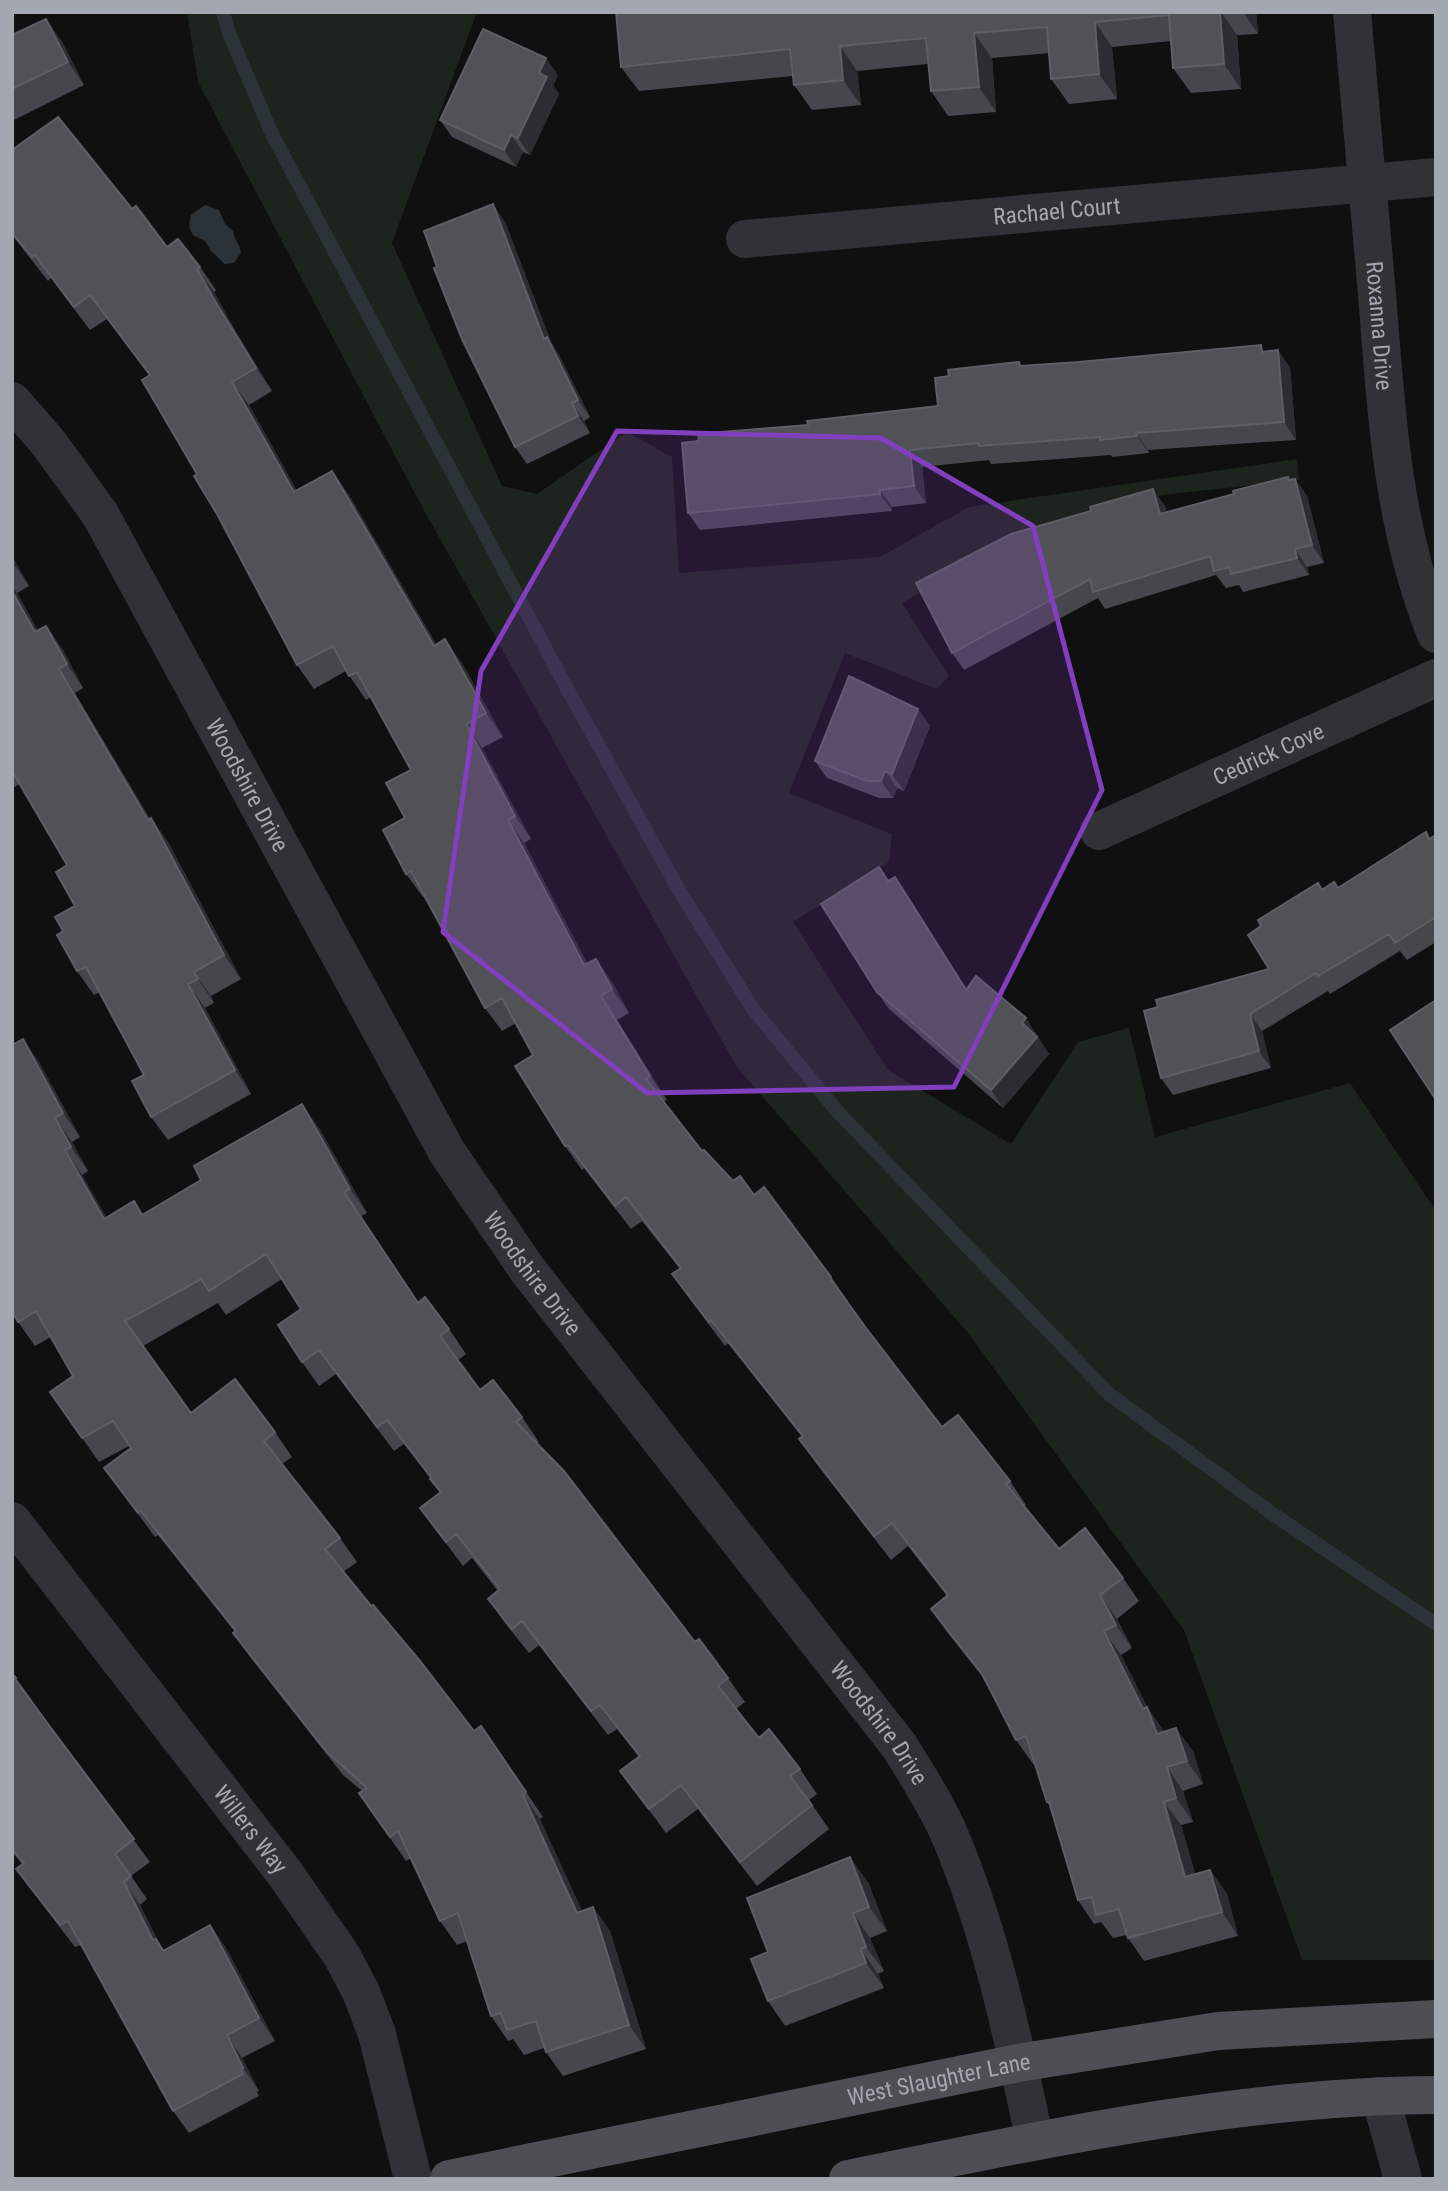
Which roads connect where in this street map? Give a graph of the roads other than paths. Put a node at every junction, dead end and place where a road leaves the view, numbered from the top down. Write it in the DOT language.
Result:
graph roads {
  1 [pos="1352,12"];
  2 [pos="1436,177"];
  3 [pos="1368,182"];
  4 [pos="745,239"];
  5 [pos="12,401"];
  6 [pos="1436,634"];
  7 [pos="1436,678"];
  8 [pos="1099,831"];
  9 [pos="12,1521"];
  10 [pos="1436,2019"];
  11 [pos="1018,2063"];
  12 [pos="1436,2095"];
  13 [pos="1380,2096"];
  14 [pos="1035,2141"];
  15 [pos="413,2179"];
  16 [pos="449,2179"];
  17 [pos="848,2179"];
  18 [pos="1403,2179"];
  1 -- 3 [label="street, Roxanna Drive"];
  2 -- 3 [label="street, Rachael Court"];
  3 -- 4 [label="street, Rachael Court"];
  3 -- 6 [label="street, Roxanna Drive"];
  5 -- 11 [label="street, Woodshire Drive"];
  7 -- 8 [label="street, Cedrick Cove"];
  9 -- 15 [label="street, Willers Way"];
  10 -- 11 [label="main road, West Slaughter Lane"];
  11 -- 14 [label="street, Woodshire Drive"];
  11 -- 16 [label="main road, West Slaughter Lane"];
  12 -- 13 [label="main road"];
  13 -- 14 [label="main road"];
  13 -- 18 [label="street"];
  14 -- 17 [label="main road"];
}
